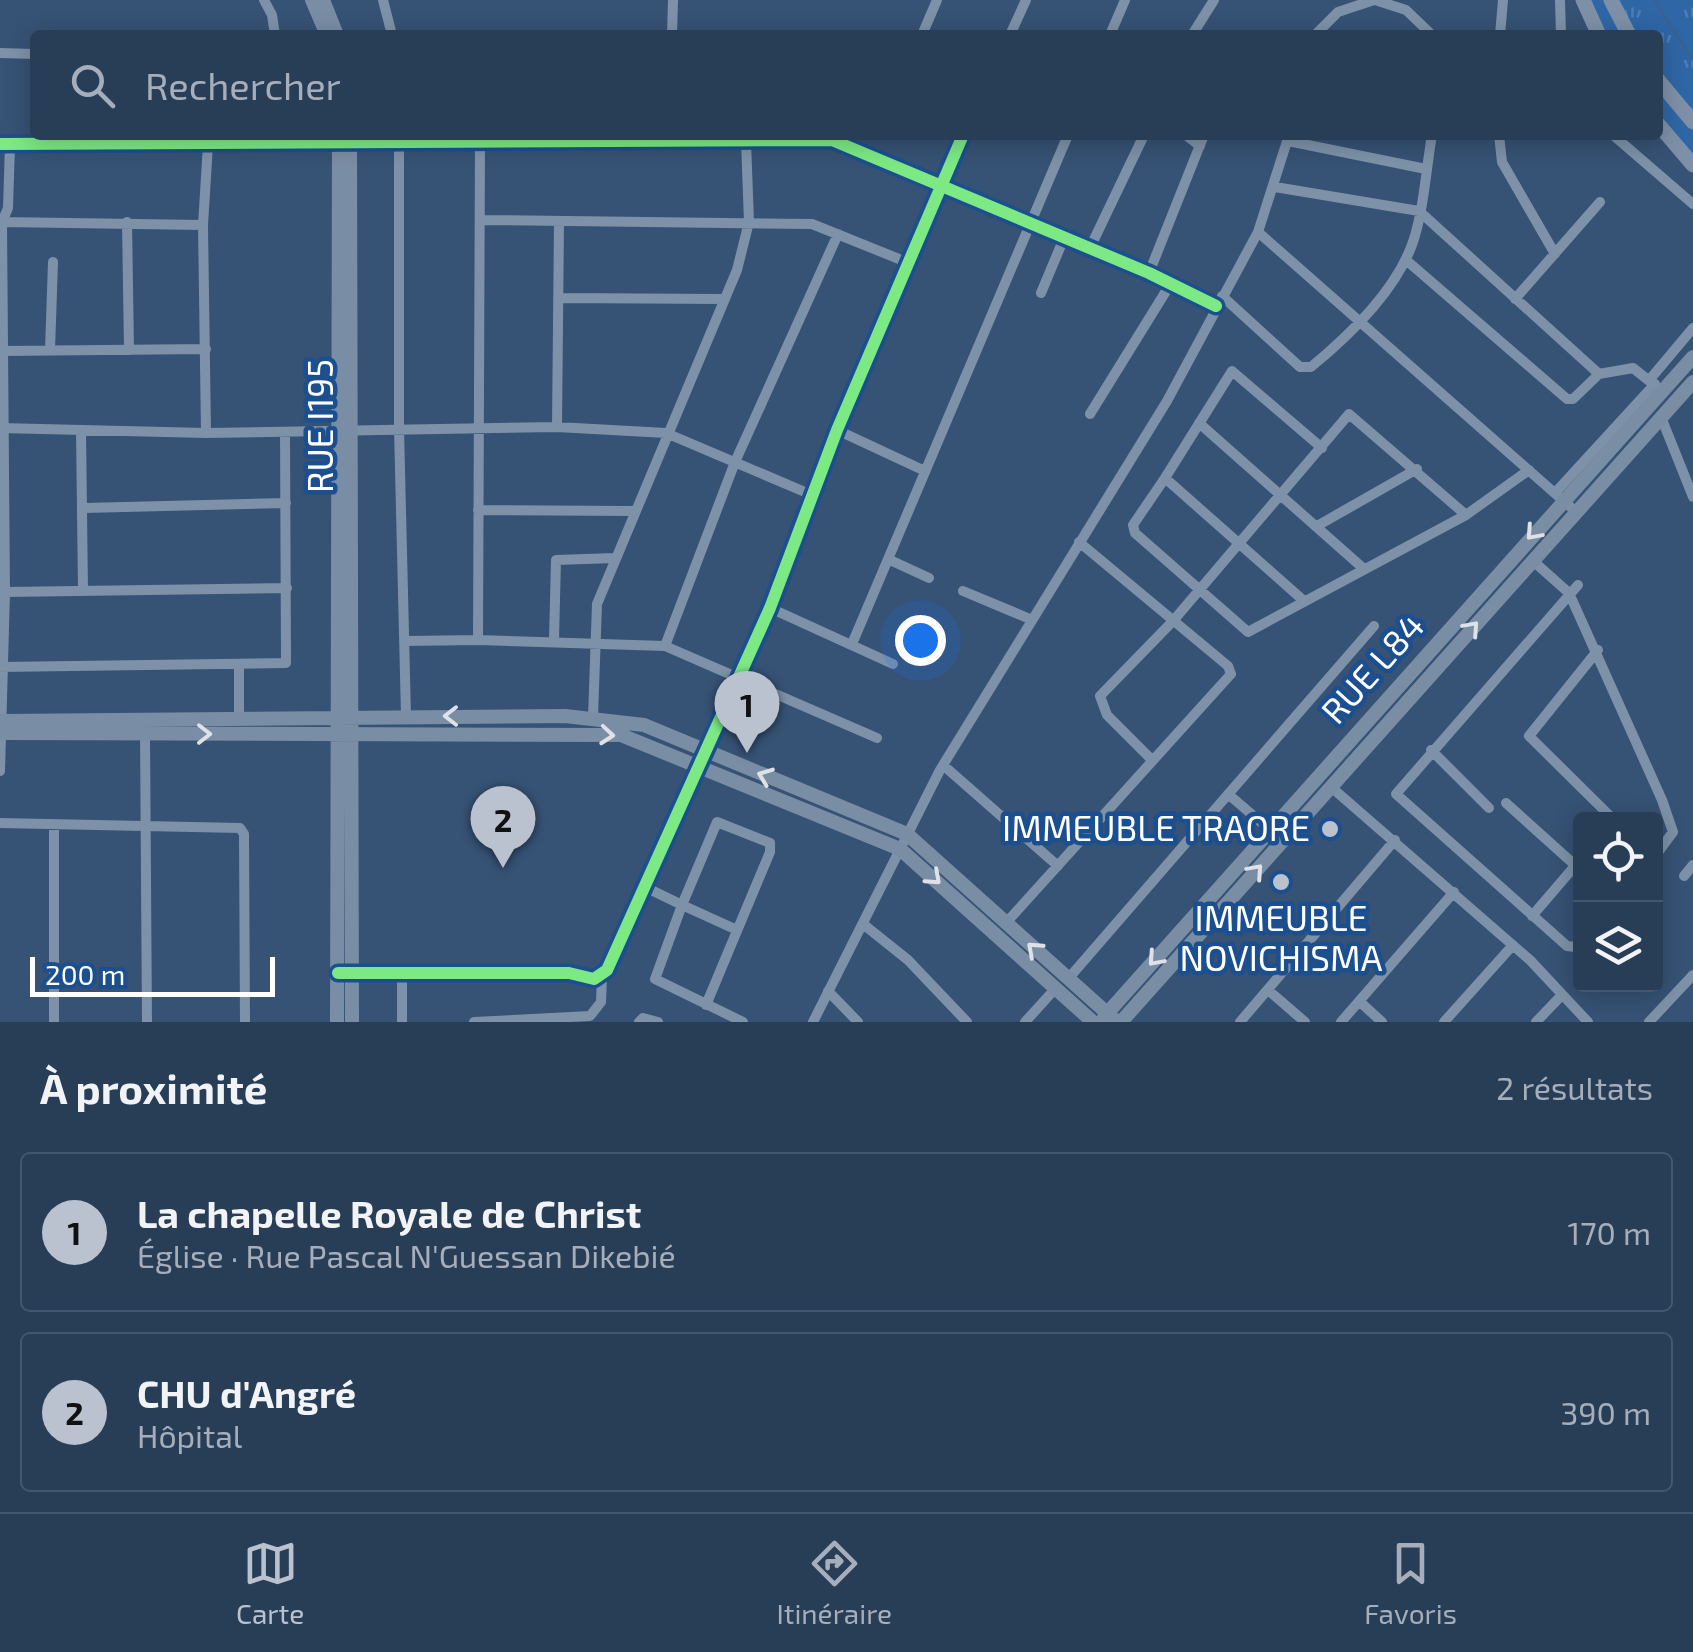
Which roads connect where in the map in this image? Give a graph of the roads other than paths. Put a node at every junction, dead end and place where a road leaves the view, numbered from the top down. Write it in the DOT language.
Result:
graph roads {
  1 [pos="264,0"];
  2 [pos="312,0"];
  3 [pos="323,0"];
  4 [pos="384,0"];
  5 [pos="672,0"];
  6 [pos="921,0"];
  7 [pos="1026,0"];
  8 [pos="1124,0"];
  9 [pos="1214,0"];
  10 [pos="1375,0"];
  11 [pos="1503,0"];
  12 [pos="1560,0"];
  13 [pos="1582,0"];
  14 [pos="1611,0"];
  15 [pos="936,3"];
  16 [pos="274,30"];
  17 [pos="325,30"];
  18 [pos="335,30"];
  19 [pos="391,30"];
  20 [pos="672,30"];
  21 [pos="924,30"];
  22 [pos="1012,30"];
  23 [pos="1112,30"];
  24 [pos="1195,30"];
  25 [pos="1320,30"];
  26 [pos="1427,30"];
  27 [pos="1500,30"];
  28 [pos="1562,30"];
  29 [pos="1597,30"];
  30 [pos="1626,30"];
  31 [pos="0,53"];
  32 [pos="30,54"];
  33 [pos="1663,86"];
  34 [pos="1693,122"];
  35 [pos="1663,130"];
  36 [pos="275,140"];
  37 [pos="344,140"];
  38 [pos="399,140"];
  39 [pos="480,140"];
  40 [pos="721,140"];
  41 [pos="961,140"];
  42 [pos="1066,140"];
  43 [pos="1142,140"];
  44 [pos="1287,140"];
  45 [pos="1297,140"];
  46 [pos="1431,140"];
  47 [pos="1500,140"];
  48 [pos="1619,140"];
  49 [pos="746,141"];
  50 [pos="1202,141"];
  51 [pos="5,144"];
  52 [pos="208,144"];
  53 [pos="1693,165"];
  54 [pos="1426,168"];
  55 [pos="942,183"];
  56 [pos="1275,187"];
  57 [pos="1600,202"];
  58 [pos="1693,204"];
  59 [pos="1419,212"];
  60 [pos="480,220"];
  61 [pos="559,221"];
  62 [pos="2,222"];
  63 [pos="128,222"];
  64 [pos="749,222"];
  65 [pos="1032,224"];
  66 [pos="203,225"];
  67 [pos="1258,232"];
  68 [pos="838,234"];
  69 [pos="1064,238"];
  70 [pos="1089,250"];
  71 [pos="1555,254"];
  72 [pos="1406,260"];
  73 [pos="53,262"];
  74 [pos="909,263"];
  75 [pos="1148,273"];
  76 [pos="1171,284"];
  77 [pos="1041,293"];
  78 [pos="559,298"];
  79 [pos="725,299"];
  80 [pos="1515,299"];
  81 [pos="1219,301"];
  82 [pos="1361,320"];
  83 [pos="1693,328"];
  84 [pos="206,349"];
  85 [pos="50,350"];
  86 [pos="129,350"];
  87 [pos="2,351"];
  88 [pos="1693,357"];
  89 [pos="1599,374"];
  90 [pos="1693,382"];
  91 [pos="1656,384"];
  92 [pos="1693,391"];
  93 [pos="1090,414"];
  94 [pos="1662,420"];
  95 [pos="1199,424"];
  96 [pos="557,427"];
  97 [pos="2,428"];
  98 [pos="399,428"];
  99 [pos="478,428"];
  100 [pos="344,430"];
  101 [pos="837,430"];
  102 [pos="81,431"];
  103 [pos="284,432"];
  104 [pos="666,432"];
  105 [pos="206,433"];
  106 [pos="1322,448"];
  107 [pos="735,462"];
  108 [pos="1417,469"];
  109 [pos="1529,470"];
  110 [pos="924,471"];
  111 [pos="1165,478"];
  112 [pos="812,495"];
  113 [pos="1282,495"];
  114 [pos="1559,496"];
  115 [pos="1693,497"];
  116 [pos="286,503"];
  117 [pos="84,508"];
  118 [pos="478,510"];
  119 [pos="633,511"];
  120 [pos="1575,512"];
  121 [pos="1466,515"];
  122 [pos="1316,526"];
  123 [pos="1079,542"];
  124 [pos="1239,542"];
  125 [pos="615,558"];
  126 [pos="890,560"];
  127 [pos="1532,560"];
  128 [pos="1364,569"];
  129 [pos="929,578"];
  130 [pos="1199,586"];
  131 [pos="287,588"];
  132 [pos="1574,589"];
  133 [pos="83,590"];
  134 [pos="962,591"];
  135 [pos="5,592"];
  136 [pos="1304,601"];
  137 [pos="770,608"];
  138 [pos="1030,619"];
  139 [pos="1173,620"];
  140 [pos="1374,626"];
  141 [pos="478,640"];
  142 [pos="554,640"];
  143 [pos="592,640"];
  144 [pos="404,642"];
  145 [pos="852,644"];
  146 [pos="665,646"];
  147 [pos="1598,650"];
  148 [pos="893,664"];
  149 [pos="239,666"];
  150 [pos="2,667"];
  151 [pos="740,678"];
  152 [pos="345,716"];
  153 [pos="406,716"];
  154 [pos="564,716"];
  155 [pos="592,717"];
  156 [pos="239,719"];
  157 [pos="1,727"];
  158 [pos="564,733"];
  159 [pos="145,734"];
  160 [pos="345,734"];
  161 [pos="877,738"];
  162 [pos="1432,750"];
  163 [pos="1335,756"];
  164 [pos="704,759"];
  165 [pos="1152,760"];
  166 [pos="944,765"];
  167 [pos="1348,768"];
  168 [pos="0,771"];
  169 [pos="1331,787"];
  170 [pos="1228,794"];
  171 [pos="1506,802"];
  172 [pos="1489,808"];
  173 [pos="1605,812"];
  174 [pos="0,823"];
  175 [pos="54,826"];
  176 [pos="146,827"];
  177 [pos="1270,830"];
  178 [pos="907,834"];
  179 [pos="1395,840"];
  180 [pos="1663,847"];
  181 [pos="900,850"];
  182 [pos="1573,859"];
  183 [pos="1693,865"];
  184 [pos="1058,866"];
  185 [pos="1573,869"];
  186 [pos="1684,876"];
  187 [pos="644,887"];
  188 [pos="1454,892"];
  189 [pos="682,905"];
  190 [pos="1532,916"];
  191 [pos="862,924"];
  192 [pos="1005,924"];
  193 [pos="737,930"];
  194 [pos="1513,945"];
  195 [pos="1573,947"];
  196 [pos="345,973"];
  197 [pos="402,974"];
  198 [pos="1693,975"];
  199 [pos="602,976"];
  200 [pos="1061,984"];
  201 [pos="1268,990"];
  202 [pos="828,991"];
  203 [pos="1560,997"];
  204 [pos="1359,1002"];
  205 [pos="706,1005"];
  206 [pos="1108,1020"];
  207 [pos="54,1022"];
  208 [pos="147,1022"];
  209 [pos="245,1022"];
  210 [pos="337,1022"];
  211 [pos="352,1022"];
  212 [pos="402,1022"];
  213 [pos="474,1022"];
  214 [pos="638,1022"];
  215 [pos="658,1022"];
  216 [pos="743,1022"];
  217 [pos="813,1022"];
  218 [pos="858,1022"];
  219 [pos="967,1022"];
  220 [pos="1025,1022"];
  221 [pos="1240,1022"];
  222 [pos="1305,1022"];
  223 [pos="1340,1022"];
  224 [pos="1382,1022"];
  225 [pos="1444,1022"];
  226 [pos="1536,1022"];
  227 [pos="1588,1022"];
  228 [pos="1649,1022"];
  1 -- 16 [label="street"];
  2 -- 17 [label="main road"];
  3 -- 18 [label="main road"];
  4 -- 19 [label="street"];
  5 -- 20 [label="street"];
  6 -- 15 [label="street"];
  7 -- 22 [label="street"];
  8 -- 23 [label="street"];
  9 -- 24 [label="street"];
  10 -- 25 [label="street"];
  10 -- 26 [label="street"];
  11 -- 27 [label="street"];
  12 -- 28 [label="street"];
  13 -- 29 [label="highway"];
  14 -- 30 [label="highway"];
  15 -- 21 [label="street"];
  31 -- 32 [label="street"];
  33 -- 34 [label="highway"];
  35 -- 53 [label="highway"];
  36 -- 52 [label="street"];
  37 -- 100 [label="main road, RUE I195"];
  38 -- 98 [label="street"];
  39 -- 60 [label="street"];
  40 -- 49 [label="street"];
  41 -- 55 [label="street"];
  42 -- 65 [label="street"];
  43 -- 70 [label="street"];
  44 -- 56 [label="street"];
  45 -- 54 [label="street"];
  46 -- 54 [label="street"];
  47 -- 71 [label="street"];
  48 -- 58 [label="street"];
  49 -- 55 [label="street"];
  49 -- 64 [label="street"];
  50 -- 75 [label="street"];
  51 -- 52 [label="street"];
  51 -- 62 [label="street"];
  52 -- 66 [label="street"];
  54 -- 59 [label="street"];
  55 -- 65 [label="street"];
  55 -- 74 [label="street"];
  56 -- 59 [label="street"];
  56 -- 67 [label="street"];
  57 -- 71 [label="street"];
  59 -- 72 [label="street"];
  59 -- 80 [label="street"];
  60 -- 61 [label="street"];
  60 -- 99 [label="street"];
  61 -- 64 [label="street"];
  61 -- 78 [label="street"];
  62 -- 63 [label="street"];
  62 -- 87 [label="street"];
  63 -- 66 [label="street"];
  63 -- 86 [label="street"];
  64 -- 68 [label="street"];
  64 -- 79 [label="street"];
  65 -- 69 [label="street"];
  65 -- 110 [label="street"];
  66 -- 84 [label="street"];
  67 -- 81 [label="street"];
  67 -- 82 [label="street"];
  68 -- 74 [label="street"];
  68 -- 107 [label="street"];
  69 -- 70 [label="street"];
  69 -- 77 [label="street"];
  70 -- 75 [label="street"];
  71 -- 80 [label="street"];
  72 -- 82 [label="street"];
  72 -- 89 [label="street"];
  73 -- 85 [label="street"];
  74 -- 101 [label="street"];
  75 -- 76 [label="street"];
  76 -- 81 [label="street"];
  76 -- 93 [label="street"];
  78 -- 79 [label="street"];
  78 -- 96 [label="street"];
  79 -- 104 [label="street"];
  80 -- 89 [label="street"];
  81 -- 82 [label="street"];
  81 -- 123 [label="street"];
  82 -- 109 [label="street"];
  83 -- 91 [label="street"];
  84 -- 86 [label="street"];
  84 -- 105 [label="street"];
  85 -- 86 [label="street"];
  85 -- 87 [label="street"];
  87 -- 97 [label="street"];
  88 -- 91 [label="main road, RUE L84"];
  89 -- 91 [label="street"];
  90 -- 94 [label="main road, RUE L84"];
  91 -- 114 [label="main road, RUE L84"];
  92 -- 94 [label="street"];
  94 -- 115 [label="street"];
  94 -- 120 [label="main road, RUE L84"];
  95 -- 106 [label="street"];
  95 -- 111 [label="street"];
  95 -- 113 [label="street"];
  96 -- 99 [label="street"];
  96 -- 104 [label="street"];
  97 -- 102 [label="street"];
  97 -- 135 [label="street"];
  98 -- 99 [label="street"];
  98 -- 100 [label="street"];
  98 -- 144 [label="street"];
  99 -- 118 [label="street"];
  100 -- 103 [label="street"];
  100 -- 152 [label="main road, RUE I195"];
  101 -- 110 [label="street"];
  101 -- 112 [label="street"];
  102 -- 105 [label="street"];
  102 -- 117 [label="street"];
  103 -- 105 [label="street"];
  103 -- 116 [label="street"];
  104 -- 107 [label="street"];
  104 -- 119 [label="street"];
  106 -- 108 [label="street"];
  106 -- 113 [label="street"];
  107 -- 112 [label="street"];
  107 -- 146 [label="street"];
  108 -- 121 [label="street"];
  108 -- 122 [label="street"];
  109 -- 114 [label="street"];
  109 -- 121 [label="street"];
  110 -- 126 [label="street"];
  111 -- 124 [label="street"];
  111 -- 130 [label="street"];
  112 -- 137 [label="street"];
  113 -- 122 [label="street"];
  113 -- 124 [label="street"];
  114 -- 120 [label="street"];
  114 -- 163 [label="main road, RUE L84, one-way"];
  116 -- 117 [label="street"];
  116 -- 131 [label="street"];
  117 -- 133 [label="street"];
  118 -- 119 [label="street"];
  118 -- 141 [label="street"];
  119 -- 125 [label="street"];
  120 -- 127 [label="main road, RUE L84"];
  121 -- 128 [label="street"];
  122 -- 128 [label="street"];
  123 -- 138 [label="street"];
  123 -- 139 [label="street"];
  124 -- 130 [label="street"];
  124 -- 136 [label="street"];
  125 -- 142 [label="street"];
  125 -- 143 [label="street"];
  126 -- 129 [label="street"];
  126 -- 145 [label="street"];
  127 -- 132 [label="street"];
  167 -- 127 [label="main road, RUE L84, one-way"];
  128 -- 136 [label="street"];
  130 -- 136 [label="street"];
  130 -- 139 [label="street"];
  131 -- 133 [label="street"];
  131 -- 149 [label="street"];
  132 -- 147 [label="street"];
  132 -- 162 [label="street"];
  133 -- 135 [label="street"];
  134 -- 138 [label="street"];
  135 -- 150 [label="street"];
  137 -- 145 [label="street"];
  137 -- 151 [label="street"];
  138 -- 166 [label="street"];
  139 -- 165 [label="street"];
  139 -- 165 [label="street"];
  140 -- 170 [label="street"];
  141 -- 142 [label="street"];
  141 -- 144 [label="street"];
  142 -- 143 [label="street"];
  143 -- 146 [label="street"];
  143 -- 155 [label="street"];
  144 -- 153 [label="street"];
  145 -- 148 [label="street"];
  146 -- 151 [label="street"];
  147 -- 173 [label="street"];
  147 -- 180 [label="street"];
  149 -- 150 [label="street"];
  149 -- 156 [label="street"];
  150 -- 157 [label="street"];
  151 -- 161 [label="street"];
  151 -- 164 [label="street"];
  152 -- 153 [label="main road"];
  152 -- 156 [label="main road"];
  152 -- 160 [label="main road, RUE I195"];
  154 -- 153 [label="main road, one-way"];
  154 -- 155 [label="main road"];
  154 -- 158 [label="main road"];
  155 -- 164 [label="main road"];
  156 -- 157 [label="main road"];
  157 -- 159 [label="main road"];
  157 -- 168 [label="street"];
  158 -- 160 [label="main road"];
  158 -- 164 [label="main road, one-way"];
  159 -- 160 [label="main road, one-way"];
  159 -- 176 [label="street"];
  160 -- 196 [label="main road, RUE I195"];
  162 -- 172 [label="street"];
  162 -- 190 [label="street"];
  163 -- 167 [label="main road"];
  163 -- 177 [label="main road, RUE L84"];
  178 -- 164 [label="main road, one-way"];
  164 -- 181 [label="main road"];
  164 -- 187 [label="street"];
  165 -- 184 [label="street"];
  166 -- 178 [label="street"];
  166 -- 184 [label="street"];
  167 -- 169 [label="main road, RUE L84"];
  169 -- 179 [label="street"];
  206 -- 169 [label="main road, RUE L84, one-way"];
  170 -- 177 [label="street"];
  170 -- 200 [label="street"];
  171 -- 182 [label="street"];
  174 -- 175 [label="street"];
  175 -- 176 [label="street"];
  175 -- 207 [label="street"];
  176 -- 208 [label="street"];
  176 -- 209 [label="street"];
  177 -- 206 [label="main road, RUE L84, one-way"];
  178 -- 181 [label="street"];
  178 -- 192 [label="main road"];
  179 -- 188 [label="street"];
  179 -- 201 [label="street"];
  181 -- 191 [label="street"];
  181 -- 200 [label="main road, one-way"];
  183 -- 186 [label="street"];
  184 -- 192 [label="street"];
  185 -- 190 [label="street"];
  187 -- 189 [label="street"];
  187 -- 199 [label="street"];
  188 -- 194 [label="street"];
  188 -- 204 [label="street"];
  189 -- 193 [label="street"];
  189 -- 193 [label="street"];
  189 -- 205 [label="street"];
  190 -- 195 [label="street"];
  191 -- 202 [label="street"];
  191 -- 219 [label="street"];
  200 -- 192 [label="main road, one-way"];
  193 -- 205 [label="street"];
  194 -- 203 [label="street"];
  194 -- 225 [label="street"];
  196 -- 197 [label="street"];
  196 -- 210 [label="main road"];
  196 -- 211 [label="main road"];
  197 -- 199 [label="street"];
  197 -- 212 [label="street"];
  198 -- 228 [label="street"];
  199 -- 213 [label="street"];
  200 -- 206 [label="main road"];
  200 -- 220 [label="street"];
  201 -- 221 [label="street"];
  201 -- 222 [label="street"];
  202 -- 217 [label="street"];
  202 -- 218 [label="street"];
  203 -- 226 [label="street"];
  203 -- 227 [label="street"];
  204 -- 223 [label="street"];
  204 -- 224 [label="street"];
  205 -- 216 [label="street"];
  214 -- 215 [label="street"];
}
